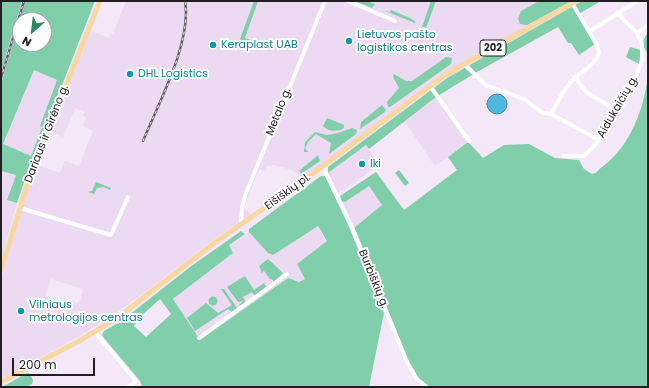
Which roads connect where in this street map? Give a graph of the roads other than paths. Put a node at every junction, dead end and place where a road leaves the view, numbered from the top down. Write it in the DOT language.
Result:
graph roads {
  1 [pos="100,1"];
  2 [pos="325,1"];
  3 [pos="348,1"];
  4 [pos="637,1"];
  5 [pos="574,2"];
  6 [pos="617,13"];
  7 [pos="395,21"];
  8 [pos="648,25"];
  9 [pos="589,32"];
  10 [pos="637,33"];
  11 [pos="464,64"];
  12 [pos="575,77"];
  13 [pos="430,86"];
  14 [pos="616,110"];
  15 [pos="551,114"];
  16 [pos="469,140"];
  17 [pos="599,140"];
  18 [pos="564,156"];
  19 [pos="323,167"];
  20 [pos="128,198"];
  21 [pos="20,208"];
  22 [pos="241,225"];
  23 [pos="1,270"];
  24 [pos="287,274"];
  25 [pos="95,332"];
  26 [pos="199,338"];
  27 [pos="1,382"];
  28 [pos="128,387"];
  29 [pos="427,387"];
  1 -- 21 [label="main road, Dariaus ir Girėno g."];
  2 -- 22 [label="street, Metalo g."];
  3 -- 7 [label="street"];
  4 -- 6 [label="street"];
  5 -- 9 [label="street"];
  5 -- 11 [label="main road, Eišiškių pl. / 202"];
  6 -- 9 [label="street"];
  6 -- 10 [label="street"];
  8 -- 10 [label="street"];
  9 -- 12 [label="street"];
  10 -- 14 [label="street, Aidukaičių g."];
  11 -- 13 [label="main road, Eišiškių pl. / 202"];
  11 -- 15 [label="street"];
  12 -- 14 [label="street"];
  12 -- 15 [label="street"];
  13 -- 16 [label="street"];
  13 -- 19 [label="main road, Eišiškių pl. / 202"];
  14 -- 17 [label="street, Aidukaičių g."];
  15 -- 17 [label="street"];
  17 -- 18 [label="street, Aidukaičių g."];
  19 -- 22 [label="main road, Eišiškių pl. / 202"];
  19 -- 29 [label="street, Burbiškių g."];
  20 -- 21 [label="street"];
  21 -- 23 [label="main road, Dariaus ir Girėno g."];
  22 -- 25 [label="main road, Eišiškių pl. / 202"];
  24 -- 26 [label="street"];
  25 -- 27 [label="main road, Eišiškių pl. / 202"];
  25 -- 28 [label="street"];
}
